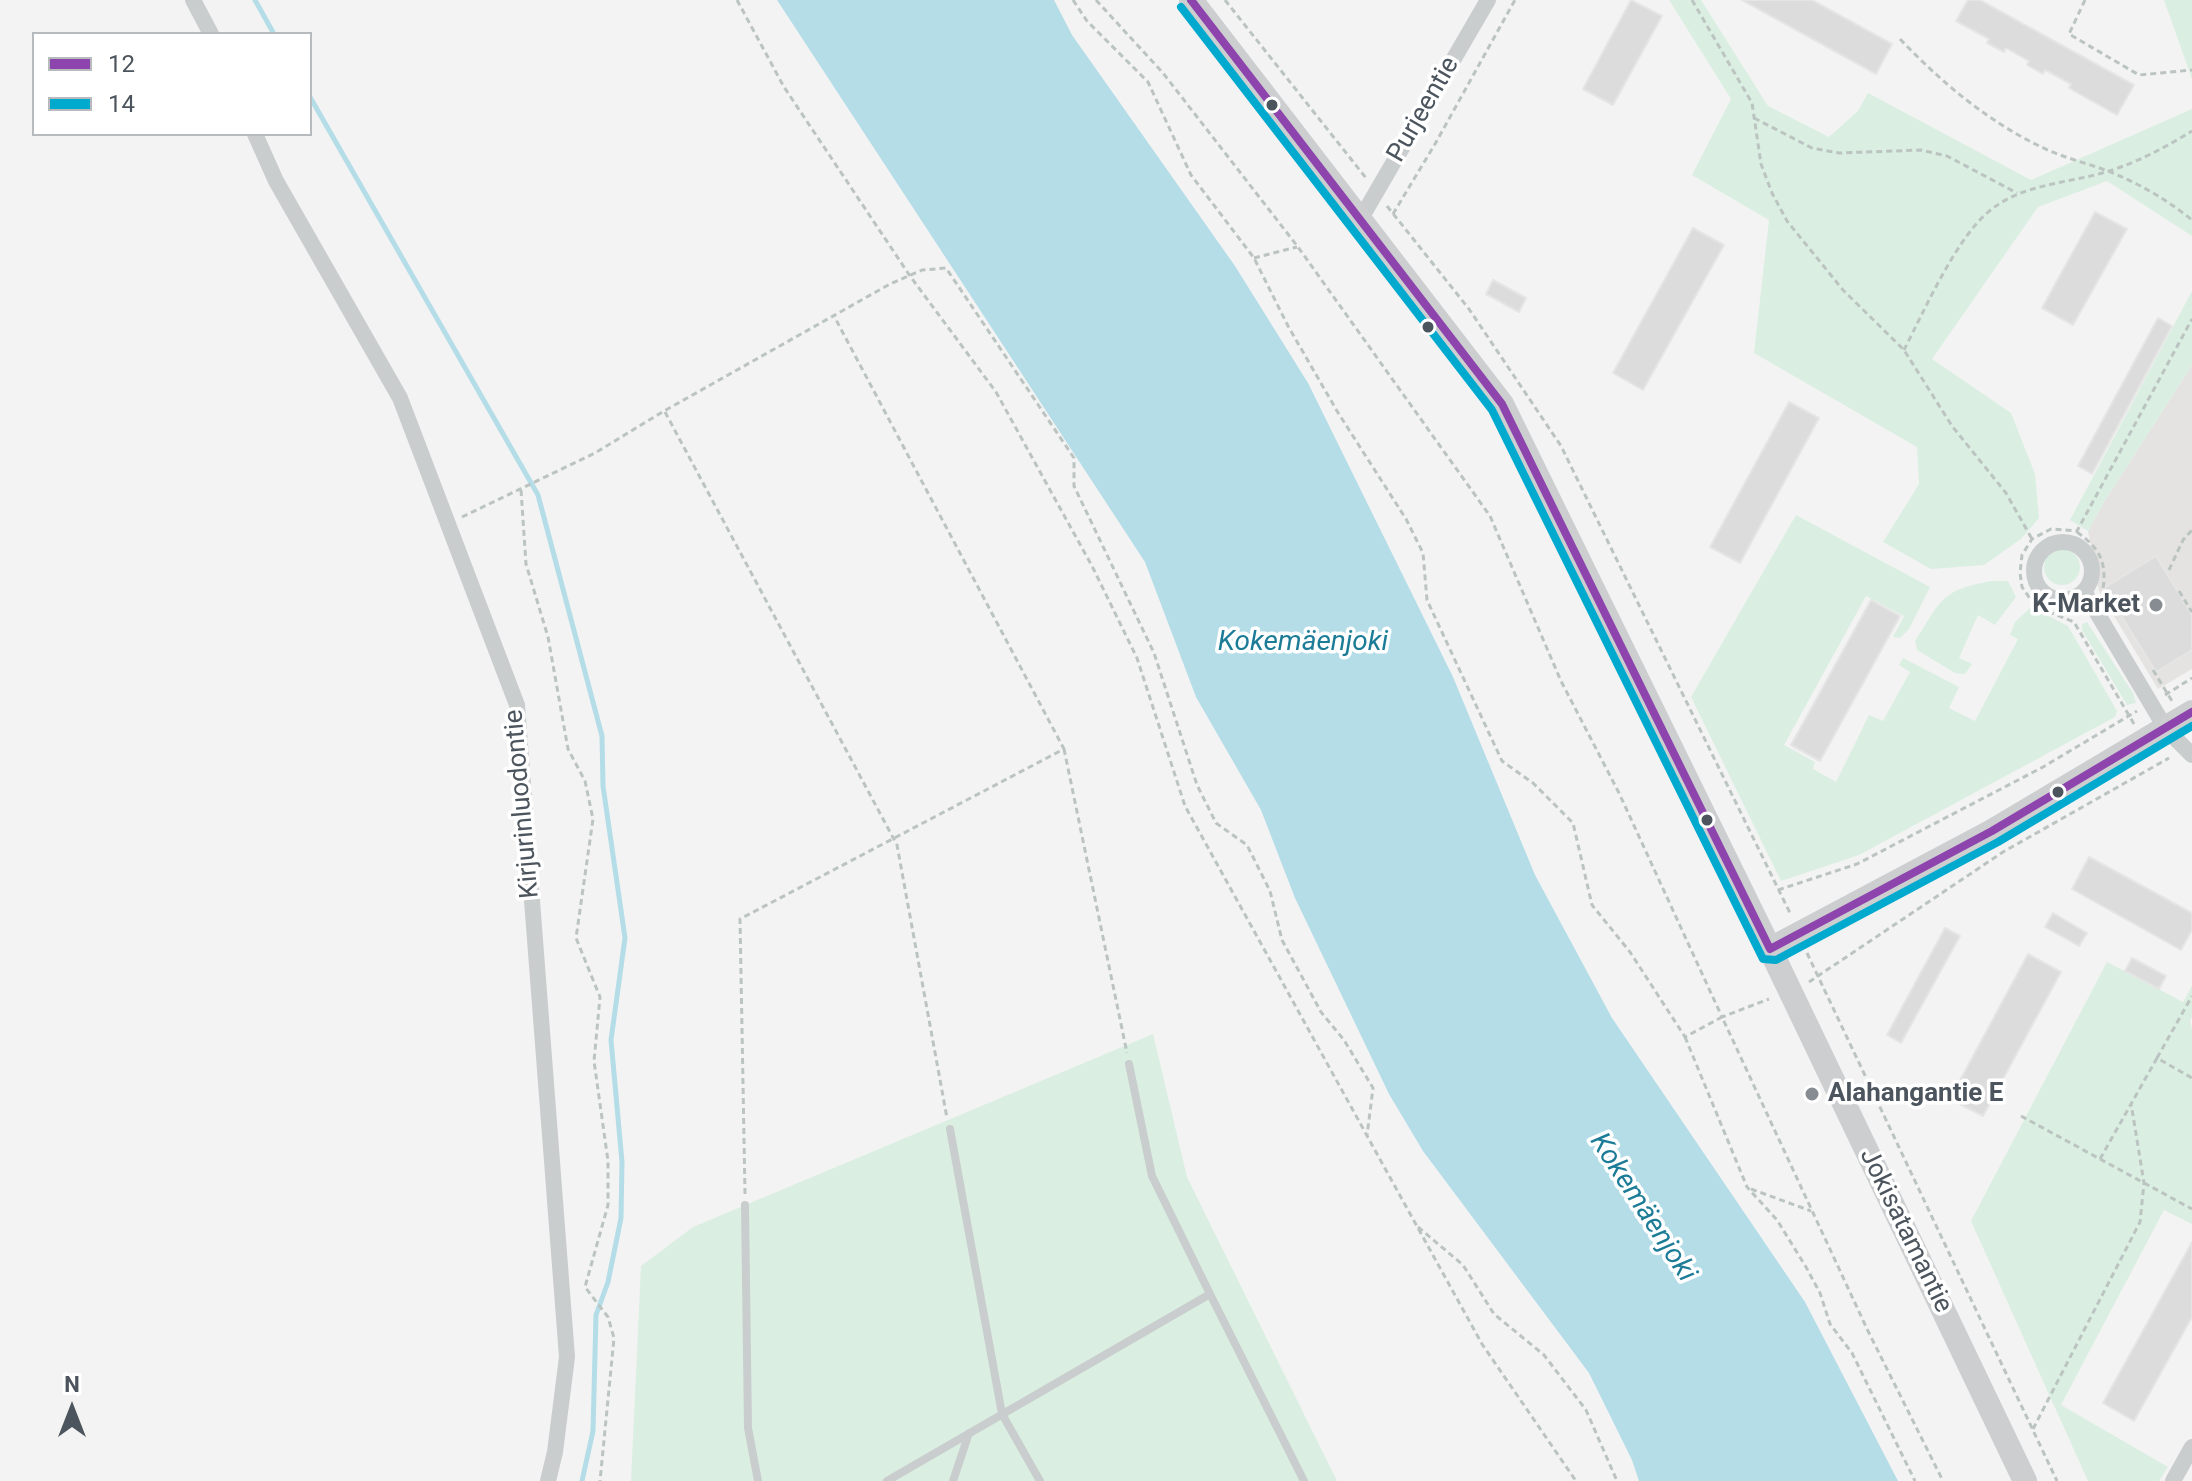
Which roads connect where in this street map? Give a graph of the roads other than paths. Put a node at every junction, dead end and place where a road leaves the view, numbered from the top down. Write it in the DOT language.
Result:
graph roads {
  1 [pos="193,0"];
  2 [pos="1191,0"];
  3 [pos="1488,0"];
  4 [pos="210,32"];
  5 [pos="256,136"];
  6 [pos="1360,220"];
  7 [pos="2084,591"];
  8 [pos="2192,712"];
  9 [pos="2166,729"];
  10 [pos="2187,752"];
  11 [pos="1770,949"];
  12 [pos="1129,1064"];
  13 [pos="950,1129"];
  14 [pos="745,1205"];
  15 [pos="1210,1294"];
  16 [pos="1002,1414"];
  17 [pos="969,1433"];
  18 [pos="2192,1447"];
  19 [pos="548,1481"];
  20 [pos="758,1481"];
  21 [pos="887,1481"];
  22 [pos="953,1481"];
  23 [pos="1040,1481"];
  24 [pos="1304,1481"];
  25 [pos="2025,1481"];
  26 [pos="2173,1481"];
  1 -- 4 [label="street"];
  2 -- 6 [label="street, Jokisatamantie"];
  3 -- 6 [label="street, Purjeentie"];
  5 -- 19 [label="street, Kirjurinluodontie"];
  6 -- 11 [label="street, Jokisatamantie"];
  7 -- 9 [label="street"];
  8 -- 9 [label="street"];
  9 -- 10 [label="street"];
  9 -- 11 [label="street"];
  11 -- 25 [label="street, Jokisatamantie"];
  12 -- 15 [label="lane"];
  13 -- 16 [label="lane"];
  14 -- 20 [label="lane"];
  15 -- 16 [label="lane"];
  15 -- 24 [label="lane"];
  16 -- 17 [label="lane"];
  16 -- 23 [label="lane"];
  17 -- 21 [label="lane"];
  17 -- 22 [label="lane"];
  18 -- 26 [label="street"];
}
